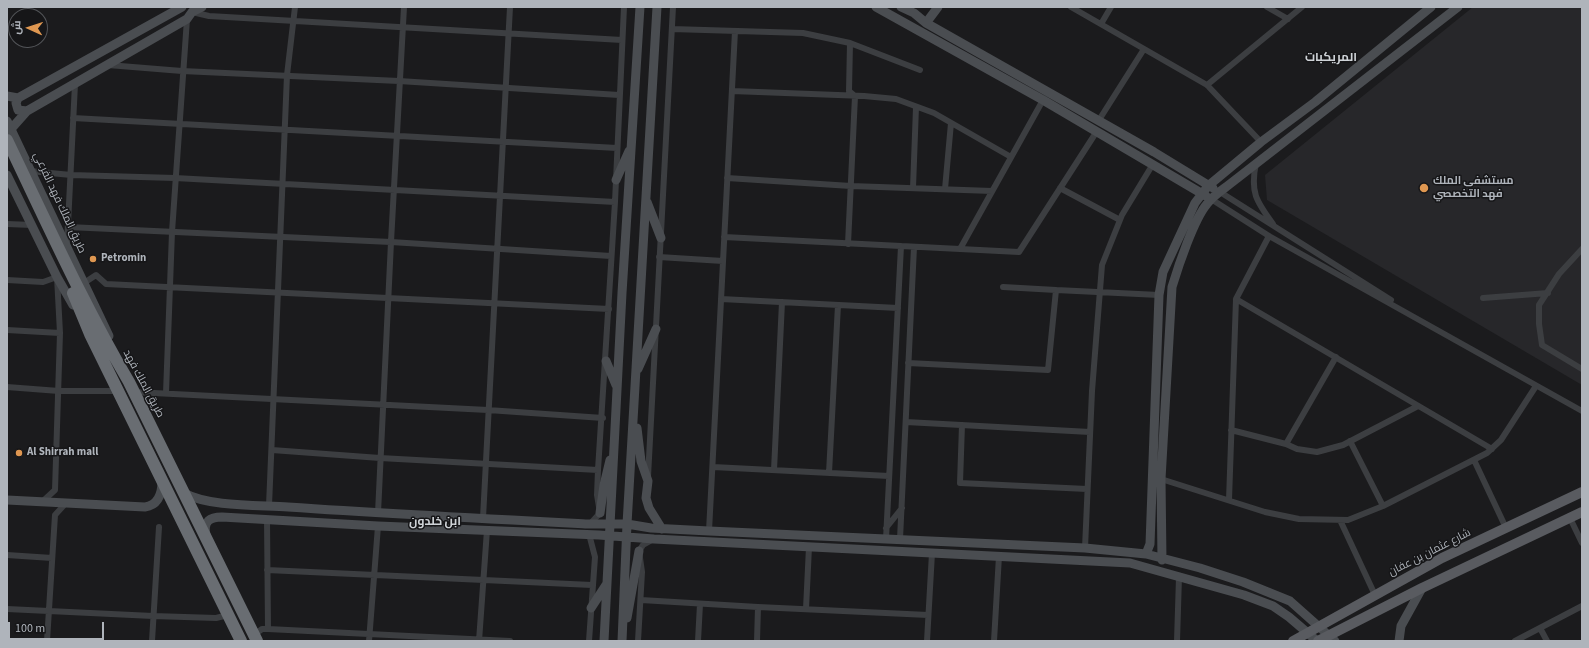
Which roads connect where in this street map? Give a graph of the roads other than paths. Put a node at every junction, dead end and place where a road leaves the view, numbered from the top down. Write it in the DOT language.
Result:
graph roads {
  1 [pos="182,7"];
  2 [pos="202,7"];
  3 [pos="295,7"];
  4 [pos="404,7"];
  5 [pos="510,7"];
  6 [pos="624,7"];
  7 [pos="640,7"];
  8 [pos="657,7"];
  9 [pos="662,7"];
  10 [pos="673,7"];
  11 [pos="876,7"];
  12 [pos="901,7"];
  13 [pos="938,7"];
  14 [pos="1071,7"];
  15 [pos="1111,7"];
  16 [pos="1267,7"];
  17 [pos="1302,7"];
  18 [pos="1431,7"];
  19 [pos="1458,7"];
  20 [pos="916,10"];
  21 [pos="189,16"];
  22 [pos="657,17"];
  23 [pos="1288,19"];
  24 [pos="293,20"];
  25 [pos="926,23"];
  26 [pos="1101,24"];
  27 [pos="402,27"];
  28 [pos="672,29"];
  29 [pos="735,31"];
  30 [pos="508,34"];
  31 [pos="622,40"];
  32 [pos="850,43"];
  33 [pos="1144,48"];
  34 [pos="108,65"];
  35 [pos="920,70"];
  36 [pos="182,71"];
  37 [pos="288,75"];
  38 [pos="399,81"];
  39 [pos="75,84"];
  40 [pos="1207,85"];
  41 [pos="506,89"];
  42 [pos="732,91"];
  43 [pos="619,95"];
  44 [pos="7,96"];
  45 [pos="855,96"];
  46 [pos="18,98"];
  47 [pos="1043,100"];
  48 [pos="1315,102"];
  49 [pos="916,107"];
  50 [pos="27,110"];
  51 [pos="73,118"];
  52 [pos="1099,120"];
  53 [pos="178,123"];
  54 [pos="951,123"];
  55 [pos="285,129"];
  56 [pos="8,130"];
  57 [pos="1097,131"];
  58 [pos="1298,131"];
  59 [pos="396,136"];
  60 [pos="503,140"];
  61 [pos="1261,142"];
  62 [pos="631,146"];
  63 [pos="617,148"];
  64 [pos="1011,157"];
  65 [pos="7,158"];
  66 [pos="1256,163"];
  67 [pos="1154,164"];
  68 [pos="30,171"];
  69 [pos="7,175"];
  70 [pos="71,175"];
  71 [pos="175,178"];
  72 [pos="728,178"];
  73 [pos="616,180"];
  74 [pos="283,183"];
  75 [pos="851,186"];
  76 [pos="1208,186"];
  77 [pos="913,188"];
  78 [pos="1060,188"];
  79 [pos="394,189"];
  80 [pos="945,189"];
  81 [pos="992,190"];
  82 [pos="1220,192"];
  83 [pos="1202,194"];
  84 [pos="500,195"];
  85 [pos="1212,199"];
  86 [pos="646,200"];
  87 [pos="615,202"];
  88 [pos="1120,220"];
  89 [pos="7,224"];
  90 [pos="32,225"];
  91 [pos="68,227"];
  92 [pos="1275,227"];
  93 [pos="172,232"];
  94 [pos="1269,236"];
  95 [pos="280,238"];
  96 [pos="661,238"];
  97 [pos="724,238"];
  98 [pos="390,242"];
  99 [pos="848,244"];
  100 [pos="901,246"];
  101 [pos="914,247"];
  102 [pos="66,248"];
  103 [pos="497,249"];
  104 [pos="960,249"];
  105 [pos="1582,249"];
  106 [pos="611,256"];
  107 [pos="659,257"];
  108 [pos="723,261"];
  109 [pos="57,277"];
  110 [pos="7,280"];
  111 [pos="84,283"];
  112 [pos="170,287"];
  113 [pos="1003,287"];
  114 [pos="1056,290"];
  115 [pos="1100,291"];
  116 [pos="1548,292"];
  117 [pos="278,293"];
  118 [pos="1159,295"];
  119 [pos="389,297"];
  120 [pos="1483,298"];
  121 [pos="721,299"];
  122 [pos="1236,299"];
  123 [pos="494,302"];
  124 [pos="782,302"];
  125 [pos="838,305"];
  126 [pos="898,308"];
  127 [pos="608,309"];
  128 [pos="1422,322"];
  129 [pos="656,329"];
  130 [pos="7,330"];
  131 [pos="60,333"];
  132 [pos="90,334"];
  133 [pos="1336,358"];
  134 [pos="606,361"];
  135 [pos="908,363"];
  136 [pos="1582,369"];
  137 [pos="636,374"];
  138 [pos="1536,386"];
  139 [pos="7,387"];
  140 [pos="131,387"];
  141 [pos="618,389"];
  142 [pos="59,391"];
  143 [pos="119,391"];
  144 [pos="166,393"];
  145 [pos="274,399"];
  146 [pos="384,404"];
  147 [pos="1418,406"];
  148 [pos="634,409"];
  149 [pos="488,410"];
  150 [pos="1582,411"];
  151 [pos="603,418"];
  152 [pos="906,422"];
  153 [pos="962,425"];
  154 [pos="1231,430"];
  155 [pos="1090,432"];
  156 [pos="615,441"];
  157 [pos="1350,441"];
  158 [pos="1286,444"];
  159 [pos="1492,449"];
  160 [pos="272,450"];
  161 [pos="380,458"];
  162 [pos="1474,460"];
  163 [pos="485,464"];
  164 [pos="713,467"];
  165 [pos="598,470"];
  166 [pos="774,470"];
  167 [pos="829,473"];
  168 [pos="889,476"];
  169 [pos="162,479"];
  170 [pos="1162,479"];
  171 [pos="648,481"];
  172 [pos="1087,489"];
  173 [pos="1582,492"];
  174 [pos="184,493"];
  175 [pos="7,500"];
  176 [pos="1229,500"];
  177 [pos="42,502"];
  178 [pos="66,503"];
  179 [pos="224,503"];
  180 [pos="268,506"];
  181 [pos="1383,506"];
  182 [pos="902,508"];
  183 [pos="1582,512"];
  184 [pos="378,513"];
  185 [pos="600,513"];
  186 [pos="222,517"];
  187 [pos="483,518"];
  188 [pos="1570,518"];
  189 [pos="267,519"];
  190 [pos="1340,520"];
  191 [pos="610,523"];
  192 [pos="590,524"];
  193 [pos="627,524"];
  194 [pos="378,526"];
  195 [pos="159,527"];
  196 [pos="886,528"];
  197 [pos="1506,528"];
  198 [pos="662,529"];
  199 [pos="487,530"];
  200 [pos="709,532"];
  201 [pos="589,534"];
  202 [pos="609,536"];
  203 [pos="626,537"];
  204 [pos="654,539"];
  205 [pos="886,539"];
  206 [pos="900,539"];
  207 [pos="207,540"];
  208 [pos="1582,543"];
  209 [pos="809,547"];
  210 [pos="1084,548"];
  211 [pos="639,551"];
  212 [pos="932,553"];
  213 [pos="1146,554"];
  214 [pos="7,555"];
  215 [pos="999,556"];
  216 [pos="52,558"];
  217 [pos="1162,560"];
  218 [pos="268,570"];
  219 [pos="374,575"];
  220 [pos="1179,577"];
  221 [pos="482,580"];
  222 [pos="607,583"];
  223 [pos="592,585"];
  224 [pos="1422,588"];
  225 [pos="1376,595"];
  226 [pos="641,600"];
  227 [pos="700,604"];
  228 [pos="1582,606"];
  229 [pos="591,608"];
  230 [pos="758,608"];
  231 [pos="7,609"];
  232 [pos="806,609"];
  233 [pos="48,611"];
  234 [pos="228,615"];
  235 [pos="928,615"];
  236 [pos="153,616"];
  237 [pos="1318,628"];
  238 [pos="1540,628"];
  239 [pos="268,629"];
  240 [pos="1307,632"];
  241 [pos="256,638"];
  242 [pos="369,638"];
  243 [pos="1332,638"];
  244 [pos="622,639"];
  245 [pos="479,640"];
  246 [pos="47,641"];
  247 [pos="152,641"];
  248 [pos="241,641"];
  249 [pos="510,641"];
  250 [pos="589,641"];
  251 [pos="604,641"];
  252 [pos="638,641"];
  253 [pos="698,641"];
  254 [pos="757,641"];
  255 [pos="927,641"];
  256 [pos="994,641"];
  257 [pos="1177,641"];
  258 [pos="1293,641"];
  259 [pos="1317,641"];
  260 [pos="1399,641"];
  261 [pos="1515,641"];
  262 [pos="1547,641"];
  1 -- 46 [label="street"];
  2 -- 21 [label="street"];
  3 -- 24 [label="street"];
  4 -- 27 [label="street"];
  5 -- 30 [label="street"];
  6 -- 31 [label="street"];
  7 -- 62 [label="street"];
  8 -- 22 [label="street"];
  9 -- 22 [label="street"];
  10 -- 28 [label="street"];
  11 -- 47 [label="street"];
  12 -- 20 [label="street"];
  13 -- 25 [label="street"];
  14 -- 26 [label="street"];
  15 -- 26 [label="street"];
  16 -- 23 [label="street"];
  17 -- 23 [label="street"];
  18 -- 48 [label="street"];
  19 -- 58 [label="street"];
  20 -- 25 [label="street"];
  21 -- 24 [label="street"];
  21 -- 34 [label="street"];
  21 -- 36 [label="street"];
  22 -- 86 [label="street"];
  23 -- 40 [label="street"];
  24 -- 27 [label="street"];
  24 -- 37 [label="street"];
  25 -- 52 [label="street"];
  26 -- 33 [label="street"];
  27 -- 30 [label="street"];
  27 -- 38 [label="street"];
  28 -- 29 [label="street"];
  28 -- 96 [label="street"];
  29 -- 32 [label="street"];
  29 -- 42 [label="street"];
  30 -- 31 [label="street"];
  30 -- 41 [label="street"];
  31 -- 43 [label="street"];
  32 -- 35 [label="street"];
  32 -- 45 [label="street"];
  33 -- 40 [label="street"];
  33 -- 52 [label="street"];
  34 -- 36 [label="street"];
  34 -- 39 [label="street"];
  36 -- 37 [label="street"];
  36 -- 53 [label="street"];
  37 -- 38 [label="street"];
  37 -- 55 [label="street"];
  38 -- 41 [label="street"];
  38 -- 59 [label="street"];
  39 -- 50 [label="street"];
  39 -- 51 [label="street"];
  40 -- 61 [label="street"];
  41 -- 43 [label="street"];
  41 -- 60 [label="street"];
  42 -- 45 [label="street"];
  42 -- 72 [label="street"];
  43 -- 63 [label="street"];
  44 -- 46 [label="street"];
  45 -- 49 [label="street"];
  45 -- 75 [label="street"];
  46 -- 50 [label="street"];
  47 -- 57 [label="street"];
  47 -- 64 [label="street"];
  48 -- 58 [label="street"];
  48 -- 61 [label="street"];
  49 -- 54 [label="street"];
  49 -- 77 [label="street"];
  50 -- 56 [label="street"];
  51 -- 53 [label="street"];
  51 -- 70 [label="street"];
  52 -- 76 [label="street"];
  53 -- 55 [label="street"];
  53 -- 71 [label="street"];
  54 -- 64 [label="street"];
  54 -- 80 [label="street"];
  55 -- 59 [label="street"];
  55 -- 74 [label="street"];
  56 -- 68 [label="street, طريق الملك فهد الفرعي"];
  56 -- 140 [label="highway, طريق الملك فهد"];
  57 -- 67 [label="street"];
  57 -- 78 [label="street"];
  58 -- 66 [label="street"];
  59 -- 60 [label="street"];
  59 -- 79 [label="street"];
  60 -- 63 [label="street"];
  60 -- 84 [label="street"];
  61 -- 76 [label="street"];
  62 -- 73 [label="street"];
  62 -- 141 [label="street"];
  63 -- 73 [label="street"];
  64 -- 81 [label="street"];
  65 -- 132 [label="highway"];
  66 -- 82 [label="street"];
  66 -- 92 [label="street"];
  67 -- 83 [label="street"];
  67 -- 88 [label="street"];
  68 -- 70 [label="street"];
  68 -- 102 [label="street, طريق الملك فهد الفرعي"];
  69 -- 90 [label="street"];
  70 -- 71 [label="street"];
  70 -- 91 [label="street"];
  71 -- 74 [label="street"];
  71 -- 93 [label="street"];
  72 -- 75 [label="street"];
  72 -- 97 [label="street"];
  73 -- 87 [label="street"];
  74 -- 79 [label="street"];
  74 -- 95 [label="street"];
  75 -- 77 [label="street"];
  75 -- 99 [label="street"];
  76 -- 82 [label="street"];
  76 -- 83 [label="street"];
  77 -- 80 [label="street"];
  78 -- 88 [label="street"];
  78 -- 104 [label="street"];
  79 -- 84 [label="street"];
  79 -- 98 [label="street"];
  80 -- 81 [label="street"];
  81 -- 104 [label="street"];
  82 -- 85 [label="street"];
  82 -- 92 [label="street"];
  83 -- 85 [label="street"];
  83 -- 118 [label="street"];
  84 -- 87 [label="street"];
  84 -- 103 [label="street"];
  85 -- 94 [label="street"];
  85 -- 170 [label="street"];
  86 -- 96 [label="street"];
  86 -- 137 [label="street"];
  87 -- 106 [label="street"];
  88 -- 115 [label="street"];
  89 -- 90 [label="street"];
  90 -- 109 [label="street"];
  91 -- 93 [label="street"];
  91 -- 102 [label="street"];
  92 -- 128 [label="street"];
  93 -- 95 [label="street"];
  93 -- 112 [label="street"];
  94 -- 122 [label="street"];
  94 -- 128 [label="street"];
  95 -- 98 [label="street"];
  95 -- 117 [label="street"];
  96 -- 107 [label="street"];
  97 -- 99 [label="street"];
  97 -- 108 [label="street"];
  98 -- 103 [label="street"];
  98 -- 119 [label="street"];
  99 -- 100 [label="street"];
  100 -- 101 [label="street"];
  100 -- 126 [label="street"];
  101 -- 104 [label="street"];
  101 -- 135 [label="street"];
  102 -- 111 [label="street, طريق الملك فهد الفرعي"];
  103 -- 106 [label="street"];
  103 -- 123 [label="street"];
  105 -- 116 [label="street"];
  106 -- 127 [label="street"];
  107 -- 108 [label="street"];
  107 -- 129 [label="street"];
  108 -- 121 [label="street"];
  109 -- 110 [label="street"];
  109 -- 131 [label="street"];
  109 -- 132 [label="street"];
  111 -- 112 [label="street"];
  111 -- 140 [label="street, طريق الملك فهد الفرعي"];
  112 -- 117 [label="street"];
  112 -- 144 [label="street"];
  113 -- 114 [label="street"];
  114 -- 115 [label="street"];
  114 -- 135 [label="street"];
  115 -- 118 [label="street"];
  115 -- 155 [label="street"];
  116 -- 120 [label="street"];
  116 -- 136 [label="street"];
  117 -- 119 [label="street"];
  117 -- 145 [label="street"];
  118 -- 213 [label="street"];
  119 -- 123 [label="street"];
  119 -- 146 [label="street"];
  121 -- 124 [label="street"];
  121 -- 164 [label="street"];
  122 -- 133 [label="street"];
  122 -- 154 [label="street"];
  123 -- 127 [label="street"];
  123 -- 149 [label="street"];
  124 -- 125 [label="street"];
  124 -- 166 [label="street"];
  125 -- 126 [label="street"];
  125 -- 167 [label="street"];
  126 -- 168 [label="street"];
  127 -- 134 [label="street"];
  128 -- 138 [label="street"];
  129 -- 137 [label="street"];
  129 -- 171 [label="street"];
  130 -- 131 [label="street"];
  131 -- 142 [label="street"];
  132 -- 143 [label="highway"];
  133 -- 147 [label="street"];
  133 -- 158 [label="street"];
  134 -- 141 [label="street"];
  134 -- 151 [label="street"];
  135 -- 152 [label="street"];
  137 -- 148 [label="street"];
  138 -- 150 [label="street"];
  138 -- 159 [label="street"];
  139 -- 142 [label="street"];
  140 -- 144 [label="street"];
  140 -- 174 [label="highway, طريق الملك فهد"];
  141 -- 156 [label="street"];
  142 -- 143 [label="street"];
  142 -- 177 [label="street"];
  143 -- 169 [label="highway"];
  144 -- 145 [label="street"];
  145 -- 146 [label="street"];
  145 -- 160 [label="street"];
  146 -- 149 [label="street"];
  146 -- 161 [label="street"];
  147 -- 157 [label="street"];
  147 -- 159 [label="street"];
  148 -- 171 [label="street"];
  148 -- 193 [label="street"];
  149 -- 151 [label="street"];
  149 -- 163 [label="street"];
  151 -- 165 [label="street"];
  152 -- 153 [label="street"];
  152 -- 182 [label="street"];
  153 -- 155 [label="street"];
  153 -- 172 [label="street"];
  154 -- 158 [label="street"];
  154 -- 176 [label="street"];
  155 -- 172 [label="street"];
  156 -- 185 [label="street"];
  156 -- 191 [label="street"];
  157 -- 158 [label="street"];
  157 -- 181 [label="street"];
  159 -- 162 [label="street"];
  160 -- 161 [label="street"];
  160 -- 180 [label="street"];
  161 -- 163 [label="street"];
  161 -- 184 [label="street"];
  162 -- 181 [label="street"];
  162 -- 197 [label="street"];
  163 -- 165 [label="street"];
  163 -- 187 [label="street"];
  164 -- 166 [label="street"];
  164 -- 200 [label="street"];
  165 -- 185 [label="street"];
  166 -- 167 [label="street"];
  167 -- 168 [label="street"];
  168 -- 196 [label="street"];
  169 -- 178 [label="street"];
  169 -- 234 [label="highway"];
  170 -- 176 [label="street"];
  170 -- 217 [label="street"];
  171 -- 198 [label="street"];
  172 -- 210 [label="street"];
  173 -- 197 [label="main road, شارع عثمان بن عفان"];
  174 -- 179 [label="street"];
  174 -- 207 [label="highway, طريق الملك فهد"];
  175 -- 177 [label="street"];
  176 -- 190 [label="street"];
  177 -- 178 [label="street"];
  178 -- 216 [label="street"];
  179 -- 180 [label="street"];
  179 -- 186 [label="street"];
  180 -- 184 [label="street"];
  181 -- 190 [label="street"];
  182 -- 196 [label="street"];
  182 -- 206 [label="street"];
  183 -- 188 [label="main road"];
  184 -- 187 [label="street"];
  185 -- 192 [label="street"];
  186 -- 189 [label="street"];
  186 -- 207 [label="street"];
  187 -- 192 [label="street"];
  188 -- 208 [label="street"];
  188 -- 224 [label="main road"];
  189 -- 194 [label="street"];
  189 -- 218 [label="street"];
  190 -- 225 [label="street"];
  191 -- 192 [label="street"];
  191 -- 193 [label="street"];
  191 -- 202 [label="street"];
  193 -- 198 [label="street"];
  193 -- 203 [label="street"];
  194 -- 199 [label="street"];
  194 -- 219 [label="street"];
  195 -- 236 [label="street"];
  196 -- 205 [label="street"];
  197 -- 225 [label="main road, شارع عثمان بن عفان"];
  198 -- 200 [label="street"];
  199 -- 201 [label="street"];
  199 -- 221 [label="street"];
  200 -- 205 [label="street"];
  201 -- 202 [label="street"];
  201 -- 223 [label="street"];
  202 -- 203 [label="street"];
  202 -- 222 [label="street"];
  203 -- 204 [label="street"];
  203 -- 244 [label="street"];
  204 -- 209 [label="street"];
  204 -- 211 [label="street"];
  205 -- 206 [label="street"];
  206 -- 210 [label="street"];
  207 -- 241 [label="highway, طريق الملك فهد"];
  209 -- 212 [label="street"];
  209 -- 232 [label="street"];
  210 -- 213 [label="street"];
  211 -- 226 [label="street"];
  211 -- 244 [label="street"];
  212 -- 215 [label="street"];
  212 -- 235 [label="street"];
  213 -- 217 [label="street"];
  214 -- 216 [label="street"];
  215 -- 220 [label="street"];
  215 -- 256 [label="street"];
  216 -- 233 [label="street"];
  217 -- 237 [label="street"];
  218 -- 219 [label="street"];
  218 -- 239 [label="street"];
  219 -- 221 [label="street"];
  219 -- 242 [label="street"];
  220 -- 240 [label="street"];
  220 -- 257 [label="street"];
  221 -- 223 [label="street"];
  221 -- 245 [label="street"];
  222 -- 229 [label="street"];
  222 -- 251 [label="street"];
  223 -- 229 [label="street"];
  224 -- 243 [label="main road"];
  224 -- 260 [label="street"];
  225 -- 237 [label="main road, شارع عثمان بن عفان"];
  226 -- 227 [label="street"];
  226 -- 252 [label="street"];
  227 -- 230 [label="street"];
  227 -- 253 [label="street"];
  228 -- 238 [label="street"];
  229 -- 250 [label="street"];
  230 -- 232 [label="street"];
  230 -- 254 [label="street"];
  231 -- 233 [label="street"];
  232 -- 235 [label="street"];
  233 -- 236 [label="street"];
  233 -- 246 [label="street"];
  234 -- 236 [label="street"];
  234 -- 248 [label="highway"];
  235 -- 255 [label="street"];
  236 -- 247 [label="street"];
  237 -- 240 [label="main road, شارع عثمان بن عفان"];
  237 -- 243 [label="street"];
  238 -- 261 [label="street"];
  238 -- 262 [label="street"];
  239 -- 241 [label="street"];
  239 -- 242 [label="street"];
  240 -- 258 [label="main road, شارع عثمان بن عفان"];
  240 -- 259 [label="street"];
  242 -- 245 [label="street"];
  243 -- 259 [label="main road"];
  245 -- 249 [label="street"];
}
